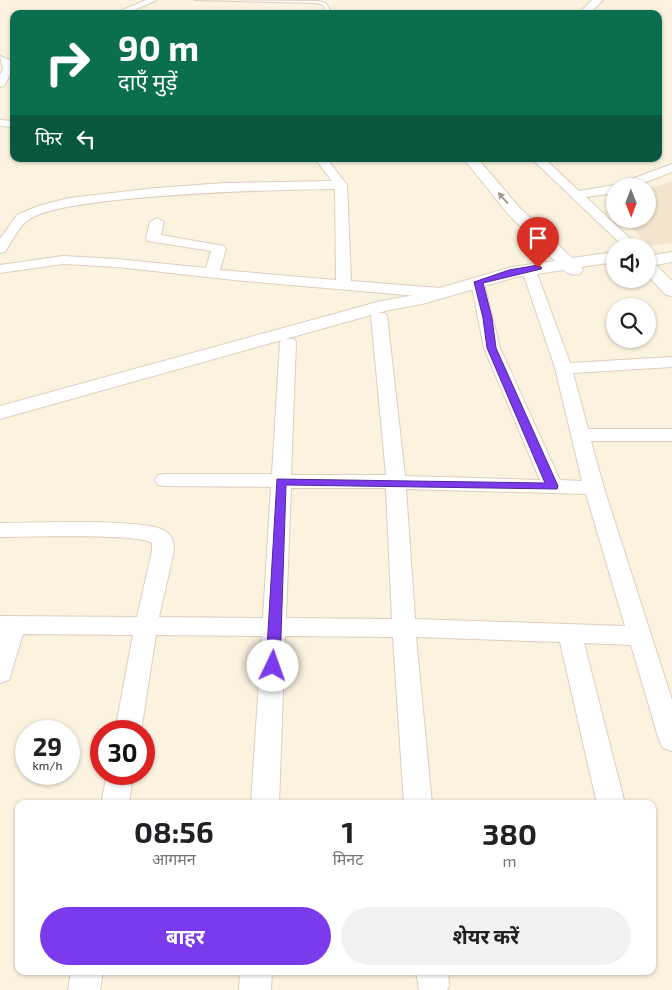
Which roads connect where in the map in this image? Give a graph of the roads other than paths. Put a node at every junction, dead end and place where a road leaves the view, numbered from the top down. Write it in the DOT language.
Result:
graph roads {
  1 [pos="153,0"];
  2 [pos="197,0"];
  3 [pos="598,0"];
  4 [pos="127,10"];
  5 [pos="328,10"];
  6 [pos="581,10"];
  7 [pos="0,59"];
  8 [pos="3,75"];
  9 [pos="0,84"];
  10 [pos="323,162"];
  11 [pos="473,162"];
  12 [pos="492,162"];
  13 [pos="541,162"];
  14 [pos="672,168"];
  15 [pos="646,178"];
  16 [pos="341,185"];
  17 [pos="606,190"];
  18 [pos="575,195"];
  19 [pos="157,222"];
  20 [pos="622,238"];
  21 [pos="2,242"];
  22 [pos="672,249"];
  23 [pos="656,251"];
  24 [pos="672,257"];
  25 [pos="606,259"];
  26 [pos="656,259"];
  27 [pos="580,265"];
  28 [pos="606,265"];
  29 [pos="0,269"];
  30 [pos="212,273"];
  31 [pos="656,275"];
  32 [pos="531,276"];
  33 [pos="501,277"];
  34 [pos="478,282"];
  35 [pos="344,284"];
  36 [pos="672,291"];
  37 [pos="440,292"];
  38 [pos="416,300"];
  39 [pos="379,316"];
  40 [pos="288,342"];
  41 [pos="672,362"];
  42 [pos="562,368"];
  43 [pos="0,413"];
  44 [pos="0,423"];
  45 [pos="580,435"];
  46 [pos="672,435"];
  47 [pos="165,480"];
  48 [pos="281,482"];
  49 [pos="396,482"];
  50 [pos="553,486"];
  51 [pos="594,488"];
  52 [pos="0,530"];
  53 [pos="7,626"];
  54 [pos="146,626"];
  55 [pos="275,626"];
  56 [pos="404,628"];
  57 [pos="570,634"];
  58 [pos="639,636"];
  59 [pos="0,673"];
  60 [pos="130,720"];
  61 [pos="672,740"];
  62 [pos="118,785"];
  63 [pos="116,800"];
  64 [pos="265,800"];
  65 [pos="418,800"];
  66 [pos="609,800"];
  67 [pos="86,975"];
  68 [pos="256,975"];
  69 [pos="84,990"];
  70 [pos="255,990"];
  1 -- 4 [label="street"];
  2 -- 5 [label="lane"];
  3 -- 6 [label="street"];
  7 -- 8 [label="street"];
  8 -- 9 [label="street"];
  10 -- 16 [label="street"];
  27 -- 11 [label="street, one-way"];
  12 -- 27 [label="street"];
  13 -- 18 [label="street"];
  14 -- 15 [label="street"];
  16 -- 21 [label="street"];
  16 -- 35 [label="street"];
  17 -- 18 [label="street"];
  18 -- 20 [label="street"];
  19 -- 30 [label="street"];
  22 -- 23 [label="street"];
  24 -- 26 [label="street"];
  25 -- 27 [label="street"];
  27 -- 28 [label="street"];
  27 -- 32 [label="street"];
  27 -- 33 [label="street"];
  29 -- 30 [label="street"];
  30 -- 35 [label="street"];
  31 -- 36 [label="street"];
  32 -- 33 [label="street"];
  32 -- 42 [label="street"];
  33 -- 34 [label="street"];
  34 -- 37 [label="street"];
  34 -- 50 [label="street"];
  35 -- 37 [label="street"];
  37 -- 38 [label="street"];
  38 -- 39 [label="street"];
  38 -- 43 [label="street"];
  39 -- 40 [label="street"];
  39 -- 49 [label="street"];
  40 -- 44 [label="street"];
  40 -- 48 [label="street"];
  41 -- 42 [label="street"];
  42 -- 45 [label="street"];
  45 -- 46 [label="street"];
  45 -- 51 [label="street"];
  47 -- 48 [label="street"];
  48 -- 49 [label="street"];
  48 -- 55 [label="street"];
  49 -- 50 [label="street"];
  49 -- 56 [label="street"];
  50 -- 51 [label="street"];
  51 -- 58 [label="street"];
  52 -- 54 [label="street"];
  53 -- 54 [label="street"];
  53 -- 59 [label="street"];
  54 -- 55 [label="street"];
  54 -- 60 [label="street"];
  55 -- 56 [label="street"];
  55 -- 64 [label="street"];
  56 -- 57 [label="street"];
  56 -- 65 [label="street"];
  57 -- 58 [label="street"];
  57 -- 66 [label="street"];
  58 -- 61 [label="street"];
  62 -- 63 [label="street"];
  67 -- 69 [label="street"];
  68 -- 70 [label="street"];
}
